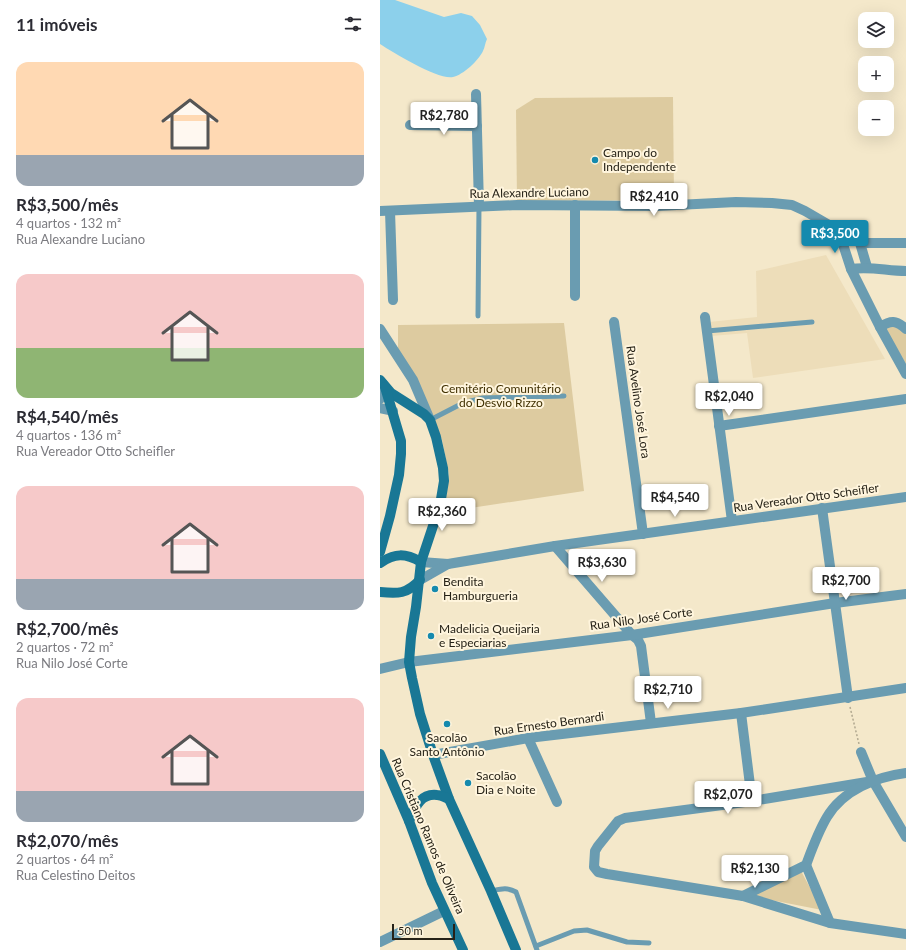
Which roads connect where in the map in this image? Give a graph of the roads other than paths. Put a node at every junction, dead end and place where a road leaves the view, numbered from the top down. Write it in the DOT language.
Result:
graph roads {
  1 [pos="476,94"];
  2 [pos="410,125"];
  3 [pos="477,126"];
  4 [pos="575,205"];
  5 [pos="479,206"];
  6 [pos="385,211"];
  7 [pos="839,232"];
  8 [pos="906,243"];
  9 [pos="860,244"];
  10 [pos="866,267"];
  11 [pos="851,268"];
  12 [pos="906,271"];
  13 [pos="575,296"];
  14 [pos="393,300"];
  15 [pos="478,316"];
  16 [pos="704,317"];
  17 [pos="614,322"];
  18 [pos="812,322"];
  19 [pos="880,327"];
  20 [pos="380,329"];
  21 [pos="906,329"];
  22 [pos="706,331"];
  23 [pos="906,374"];
  24 [pos="381,380"];
  25 [pos="564,396"];
  26 [pos="380,399"];
  27 [pos="906,399"];
  28 [pos="380,408"];
  29 [pos="392,409"];
  30 [pos="427,417"];
  31 [pos="719,426"];
  32 [pos="906,497"];
  33 [pos="822,508"];
  34 [pos="732,521"];
  35 [pos="643,534"];
  36 [pos="555,546"];
  37 [pos="380,552"];
  38 [pos="421,562"];
  39 [pos="380,563"];
  40 [pos="448,564"];
  41 [pos="420,580"];
  42 [pos="380,592"];
  43 [pos="906,594"];
  44 [pos="835,603"];
  45 [pos="632,635"];
  46 [pos="409,662"];
  47 [pos="380,669"];
  48 [pos="906,688"];
  49 [pos="848,698"];
  50 [pos="741,713"];
  51 [pos="651,723"];
  52 [pos="528,738"];
  53 [pos="861,752"];
  54 [pos="380,754"];
  55 [pos="433,755"];
  56 [pos="906,773"];
  57 [pos="873,781"];
  58 [pos="449,799"];
  59 [pos="752,801"];
  60 [pos="557,802"];
  61 [pos="409,821"];
  62 [pos="906,837"];
  63 [pos="806,865"];
  64 [pos="491,891"];
  65 [pos="743,896"];
  66 [pos="444,911"];
  67 [pos="830,923"];
  68 [pos="906,934"];
  69 [pos="380,942"];
  70 [pos="649,942"];
  71 [pos="537,948"];
  72 [pos="463,950"];
  73 [pos="516,950"];
  1 -- 3 [label="street"];
  2 -- 3 [label="street"];
  3 -- 5 [label="street"];
  4 -- 5 [label="street, Rua Alexandre Luciano"];
  4 -- 7 [label="street, Rua Alexandre Luciano"];
  4 -- 13 [label="street"];
  5 -- 6 [label="street, Rua Alexandre Luciano"];
  5 -- 15 [label="lane"];
  6 -- 14 [label="street"];
  7 -- 9 [label="street, Rua Alexandre Luciano"];
  7 -- 11 [label="street"];
  8 -- 9 [label="street"];
  9 -- 10 [label="street"];
  10 -- 11 [label="street"];
  10 -- 12 [label="street"];
  11 -- 19 [label="street"];
  16 -- 22 [label="street"];
  17 -- 35 [label="street, Rua Avelino José Lora"];
  18 -- 22 [label="lane"];
  19 -- 21 [label="street"];
  19 -- 23 [label="street"];
  20 -- 30 [label="street"];
  22 -- 31 [label="street"];
  24 -- 26 [label="street"];
  24 -- 29 [label="street"];
  24 -- 30 [label="street"];
  25 -- 30 [label="lane"];
  27 -- 31 [label="street"];
  28 -- 29 [label="street"];
  29 -- 30 [label="street"];
  29 -- 37 [label="street"];
  30 -- 38 [label="street"];
  31 -- 34 [label="street"];
  32 -- 33 [label="street, Rua Vereador Otto Scheifler"];
  33 -- 34 [label="street, Rua Vereador Otto Scheifler"];
  33 -- 44 [label="street"];
  34 -- 35 [label="street, Rua Vereador Otto Scheifler"];
  35 -- 36 [label="street, Rua Vereador Otto Scheifler"];
  36 -- 40 [label="street, Rua Vereador Otto Scheifler"];
  36 -- 45 [label="street"];
  38 -- 39 [label="street, Rua Vereador Otto Scheifler"];
  38 -- 40 [label="street, Rua Vereador Otto Scheifler"];
  38 -- 41 [label="street"];
  40 -- 41 [label="street, Rua Vereador Otto Scheifler"];
  41 -- 42 [label="street, Rua Vereador Otto Scheifler"];
  41 -- 46 [label="street"];
  43 -- 44 [label="street, Rua Nilo José Corte"];
  44 -- 45 [label="street, Rua Nilo José Corte"];
  44 -- 49 [label="street"];
  45 -- 46 [label="street, Rua Nilo José Corte"];
  45 -- 51 [label="street"];
  46 -- 47 [label="street, Rua Nilo José Corte"];
  46 -- 55 [label="street"];
  48 -- 49 [label="street, Rua Ernesto Bernardi"];
  49 -- 50 [label="street, Rua Ernesto Bernardi"];
  50 -- 51 [label="street, Rua Ernesto Bernardi"];
  50 -- 59 [label="street"];
  51 -- 52 [label="street, Rua Ernesto Bernardi"];
  52 -- 55 [label="street, Rua Ernesto Bernardi"];
  52 -- 60 [label="street"];
  53 -- 57 [label="street"];
  54 -- 61 [label="street, Rua Cristiano Ramos de Oliveira"];
  55 -- 58 [label="street"];
  56 -- 57 [label="street"];
  57 -- 59 [label="street"];
  57 -- 62 [label="street"];
  57 -- 63 [label="street"];
  58 -- 61 [label="street"];
  58 -- 64 [label="street"];
  59 -- 65 [label="street"];
  61 -- 66 [label="street, Rua Cristiano Ramos de Oliveira"];
  63 -- 65 [label="street"];
  63 -- 67 [label="street"];
  64 -- 71 [label="lane"];
  64 -- 73 [label="street"];
  65 -- 67 [label="street"];
  66 -- 69 [label="street"];
  66 -- 72 [label="street, Rua Cristiano Ramos de Oliveira"];
  67 -- 68 [label="street"];
  70 -- 71 [label="lane"];
}
